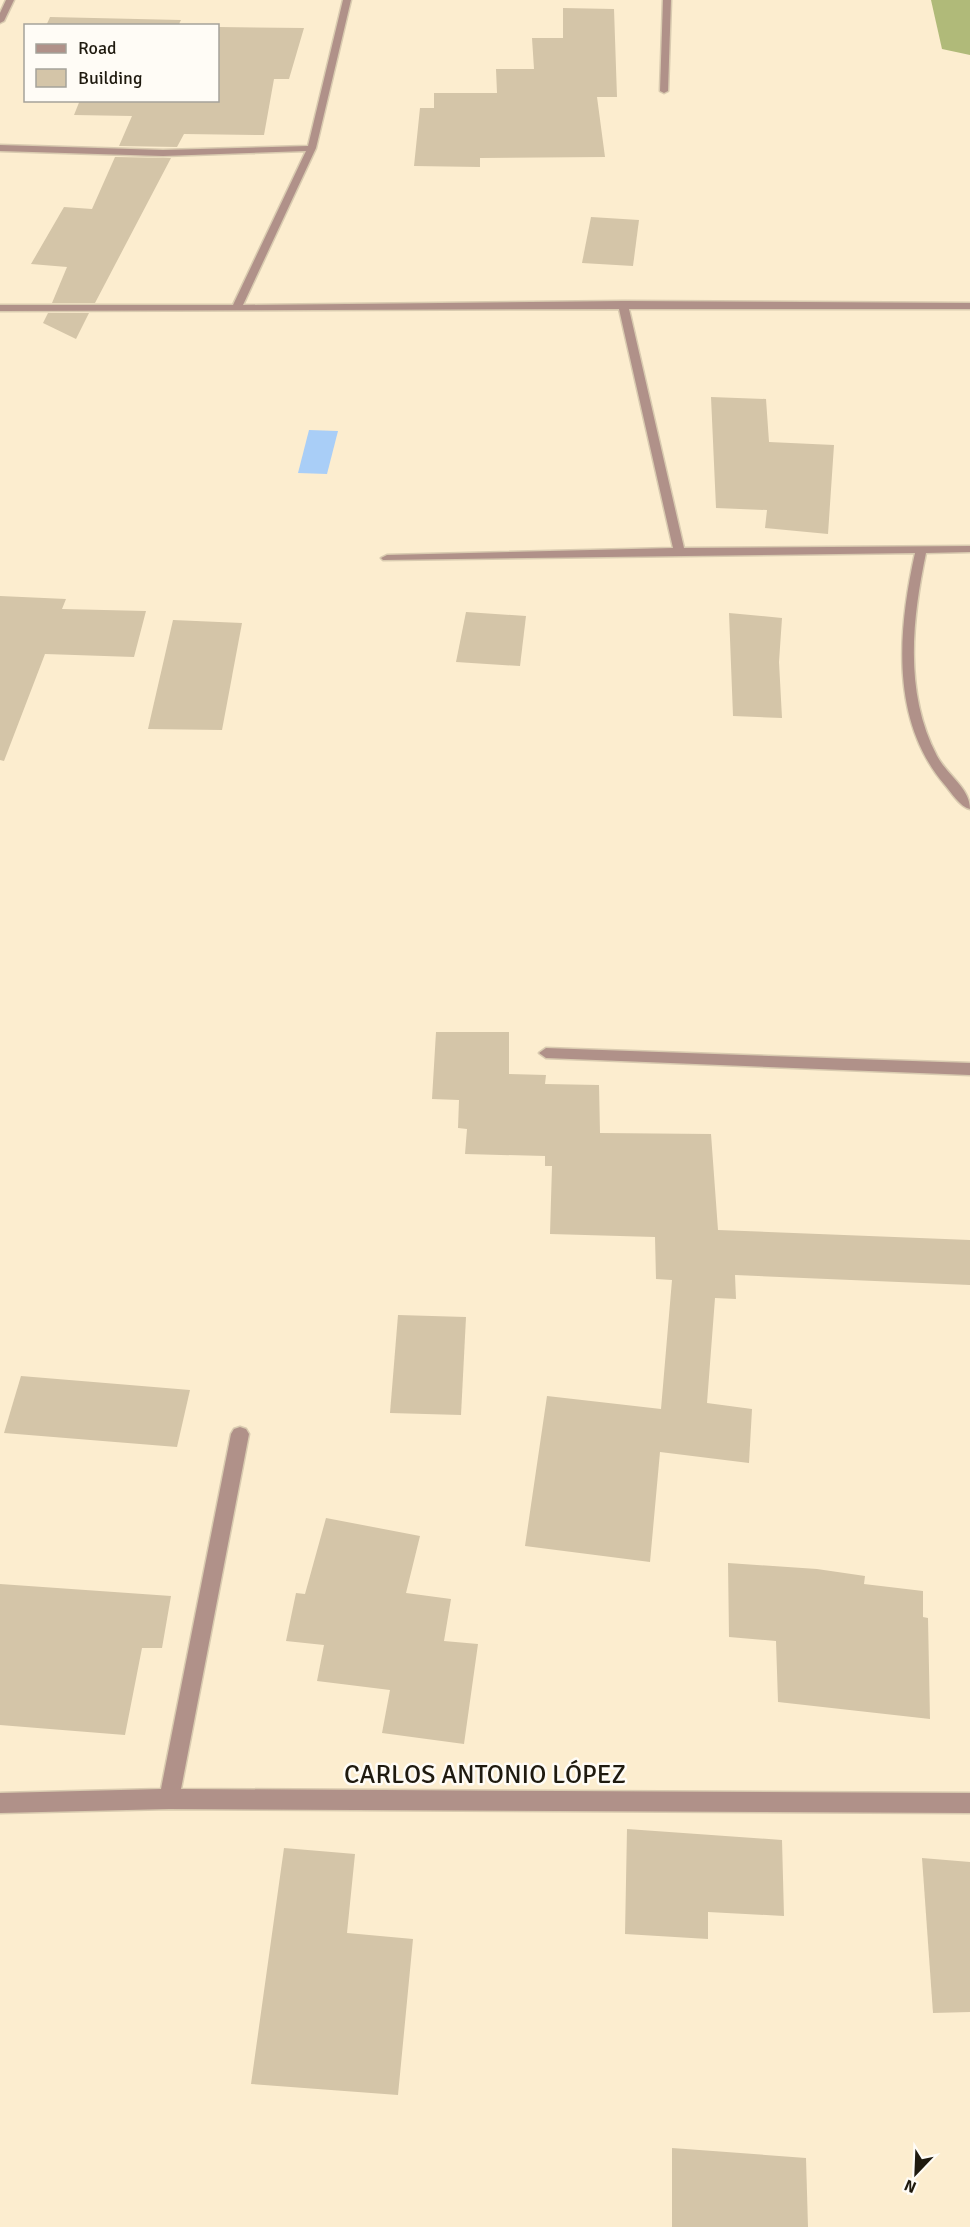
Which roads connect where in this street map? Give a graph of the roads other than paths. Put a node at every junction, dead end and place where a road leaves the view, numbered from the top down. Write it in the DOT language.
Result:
graph roads {
  1 [pos="10,0"];
  2 [pos="347,0"];
  3 [pos="667,0"];
  4 [pos="0,21"];
  5 [pos="664,92"];
  6 [pos="0,148"];
  7 [pos="312,148"];
  8 [pos="623,304"];
  9 [pos="970,306"];
  10 [pos="0,309"];
  11 [pos="236,309"];
  12 [pos="970,549"];
  13 [pos="921,550"];
  14 [pos="679,551"];
  15 [pos="387,558"];
  16 [pos="970,806"];
  17 [pos="546,1053"];
  18 [pos="970,1069"];
  19 [pos="240,1434"];
  20 [pos="169,1799"];
  21 [pos="0,1803"];
  22 [pos="970,1803"];
  1 -- 4 [label="street"];
  2 -- 7 [label="street"];
  3 -- 5 [label="street"];
  6 -- 7 [label="street"];
  7 -- 11 [label="street"];
  8 -- 9 [label="street"];
  8 -- 11 [label="street"];
  8 -- 14 [label="street"];
  10 -- 11 [label="street"];
  12 -- 13 [label="street"];
  13 -- 14 [label="street"];
  13 -- 16 [label="street"];
  14 -- 15 [label="street"];
  17 -- 18 [label="street"];
  19 -- 20 [label="street"];
  20 -- 21 [label="street, CARLOS ANTONIO LÓPEZ"];
  20 -- 22 [label="street, CARLOS ANTONIO LÓPEZ"];
}
